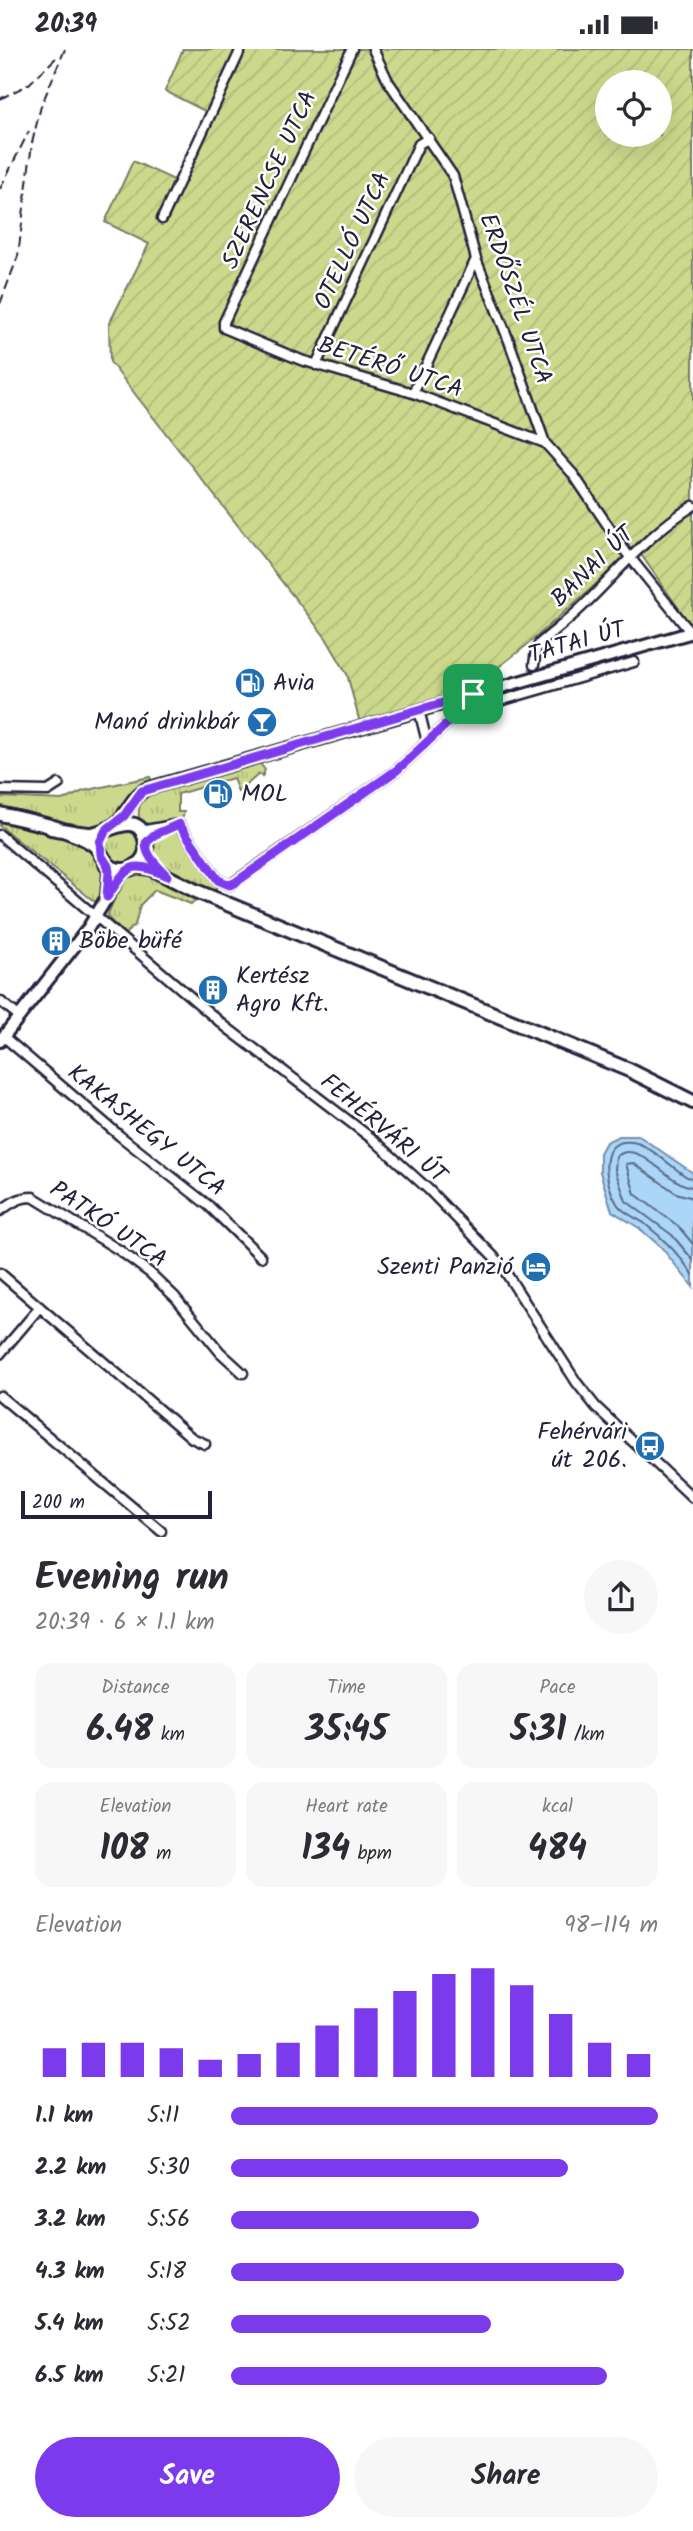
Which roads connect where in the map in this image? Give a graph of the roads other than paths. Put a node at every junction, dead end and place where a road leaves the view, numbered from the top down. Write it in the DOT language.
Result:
graph roads {
  1 [pos="241,49"];
  2 [pos="352,49"];
  3 [pos="373,49"];
  4 [pos="429,138"];
  5 [pos="162,219"];
  6 [pos="476,259"];
  7 [pos="224,328"];
  8 [pos="316,365"];
  9 [pos="413,393"];
  10 [pos="545,443"];
  11 [pos="693,506"];
  12 [pos="630,556"];
  13 [pos="692,632"];
  14 [pos="634,661"];
  15 [pos="534,665"];
  16 [pos="473,694"];
  17 [pos="479,707"];
  18 [pos="419,710"];
  19 [pos="427,742"];
  20 [pos="59,784"];
  21 [pos="150,788"];
  22 [pos="0,790"];
  23 [pos="0,814"];
  24 [pos="51,828"];
  25 [pos="109,828"];
  26 [pos="0,835"];
  27 [pos="141,837"];
  28 [pos="102,858"];
  29 [pos="133,868"];
  30 [pos="167,876"];
  31 [pos="107,897"];
  32 [pos="96,916"];
  33 [pos="0,1001"];
  34 [pos="20,1017"];
  35 [pos="2,1039"];
  36 [pos="693,1102"];
  37 [pos="0,1211"];
  38 [pos="261,1258"];
  39 [pos="0,1273"];
  40 [pos="40,1307"];
  41 [pos="0,1354"];
  42 [pos="243,1373"];
  43 [pos="0,1396"];
  44 [pos="205,1444"];
  45 [pos="693,1498"];
  46 [pos="161,1531"];
  1 -- 5 [label="street"];
  2 -- 7 [label="street, SZERENCSE UTCA"];
  3 -- 4 [label="street, ERDŐSZÉL UTCA"];
  4 -- 6 [label="street, ERDŐSZÉL UTCA"];
  4 -- 8 [label="street, OTELLÓ UTCA"];
  6 -- 9 [label="street"];
  6 -- 10 [label="street, ERDŐSZÉL UTCA"];
  7 -- 8 [label="street, BETÉRŐ UTCA"];
  8 -- 9 [label="street, BETÉRŐ UTCA"];
  9 -- 10 [label="street, BETÉRŐ UTCA"];
  10 -- 12 [label="street, ERDŐSZÉL UTCA"];
  11 -- 12 [label="street, BANAI ÚT"];
  12 -- 13 [label="street, ERDŐSZÉL UTCA"];
  12 -- 15 [label="street, BANAI ÚT"];
  13 -- 16 [label="street, TATAI ÚT"];
  14 -- 17 [label="street, TATAI ÚT"];
  16 -- 17 [label="street"];
  16 -- 18 [label="street, TATAI ÚT"];
  17 -- 19 [label="street, TATAI ÚT"];
  18 -- 19 [label="street"];
  18 -- 21 [label="street, TATAI ÚT"];
  19 -- 27 [label="street"];
  20 -- 22 [label="street"];
  21 -- 25 [label="street, TATAI ÚT"];
  21 -- 27 [label="street"];
  23 -- 24 [label="main road"];
  24 -- 25 [label="main road"];
  24 -- 28 [label="main road"];
  25 -- 27 [label="main road"];
  25 -- 28 [label="main road"];
  26 -- 32 [label="street, FEHÉRVÁRI ÚT"];
  27 -- 29 [label="main road"];
  27 -- 30 [label="main road"];
  28 -- 29 [label="main road"];
  28 -- 31 [label="street"];
  29 -- 30 [label="main road"];
  29 -- 31 [label="street"];
  30 -- 36 [label="main road"];
  31 -- 32 [label="street"];
  32 -- 34 [label="street"];
  32 -- 45 [label="street, FEHÉRVÁRI ÚT"];
  33 -- 34 [label="street"];
  34 -- 35 [label="street"];
  35 -- 38 [label="street, KAKASHEGY UTCA"];
  37 -- 42 [label="street, PATKÓ UTCA"];
  39 -- 40 [label="street"];
  40 -- 41 [label="street"];
  40 -- 44 [label="street"];
  43 -- 46 [label="street"];
}
